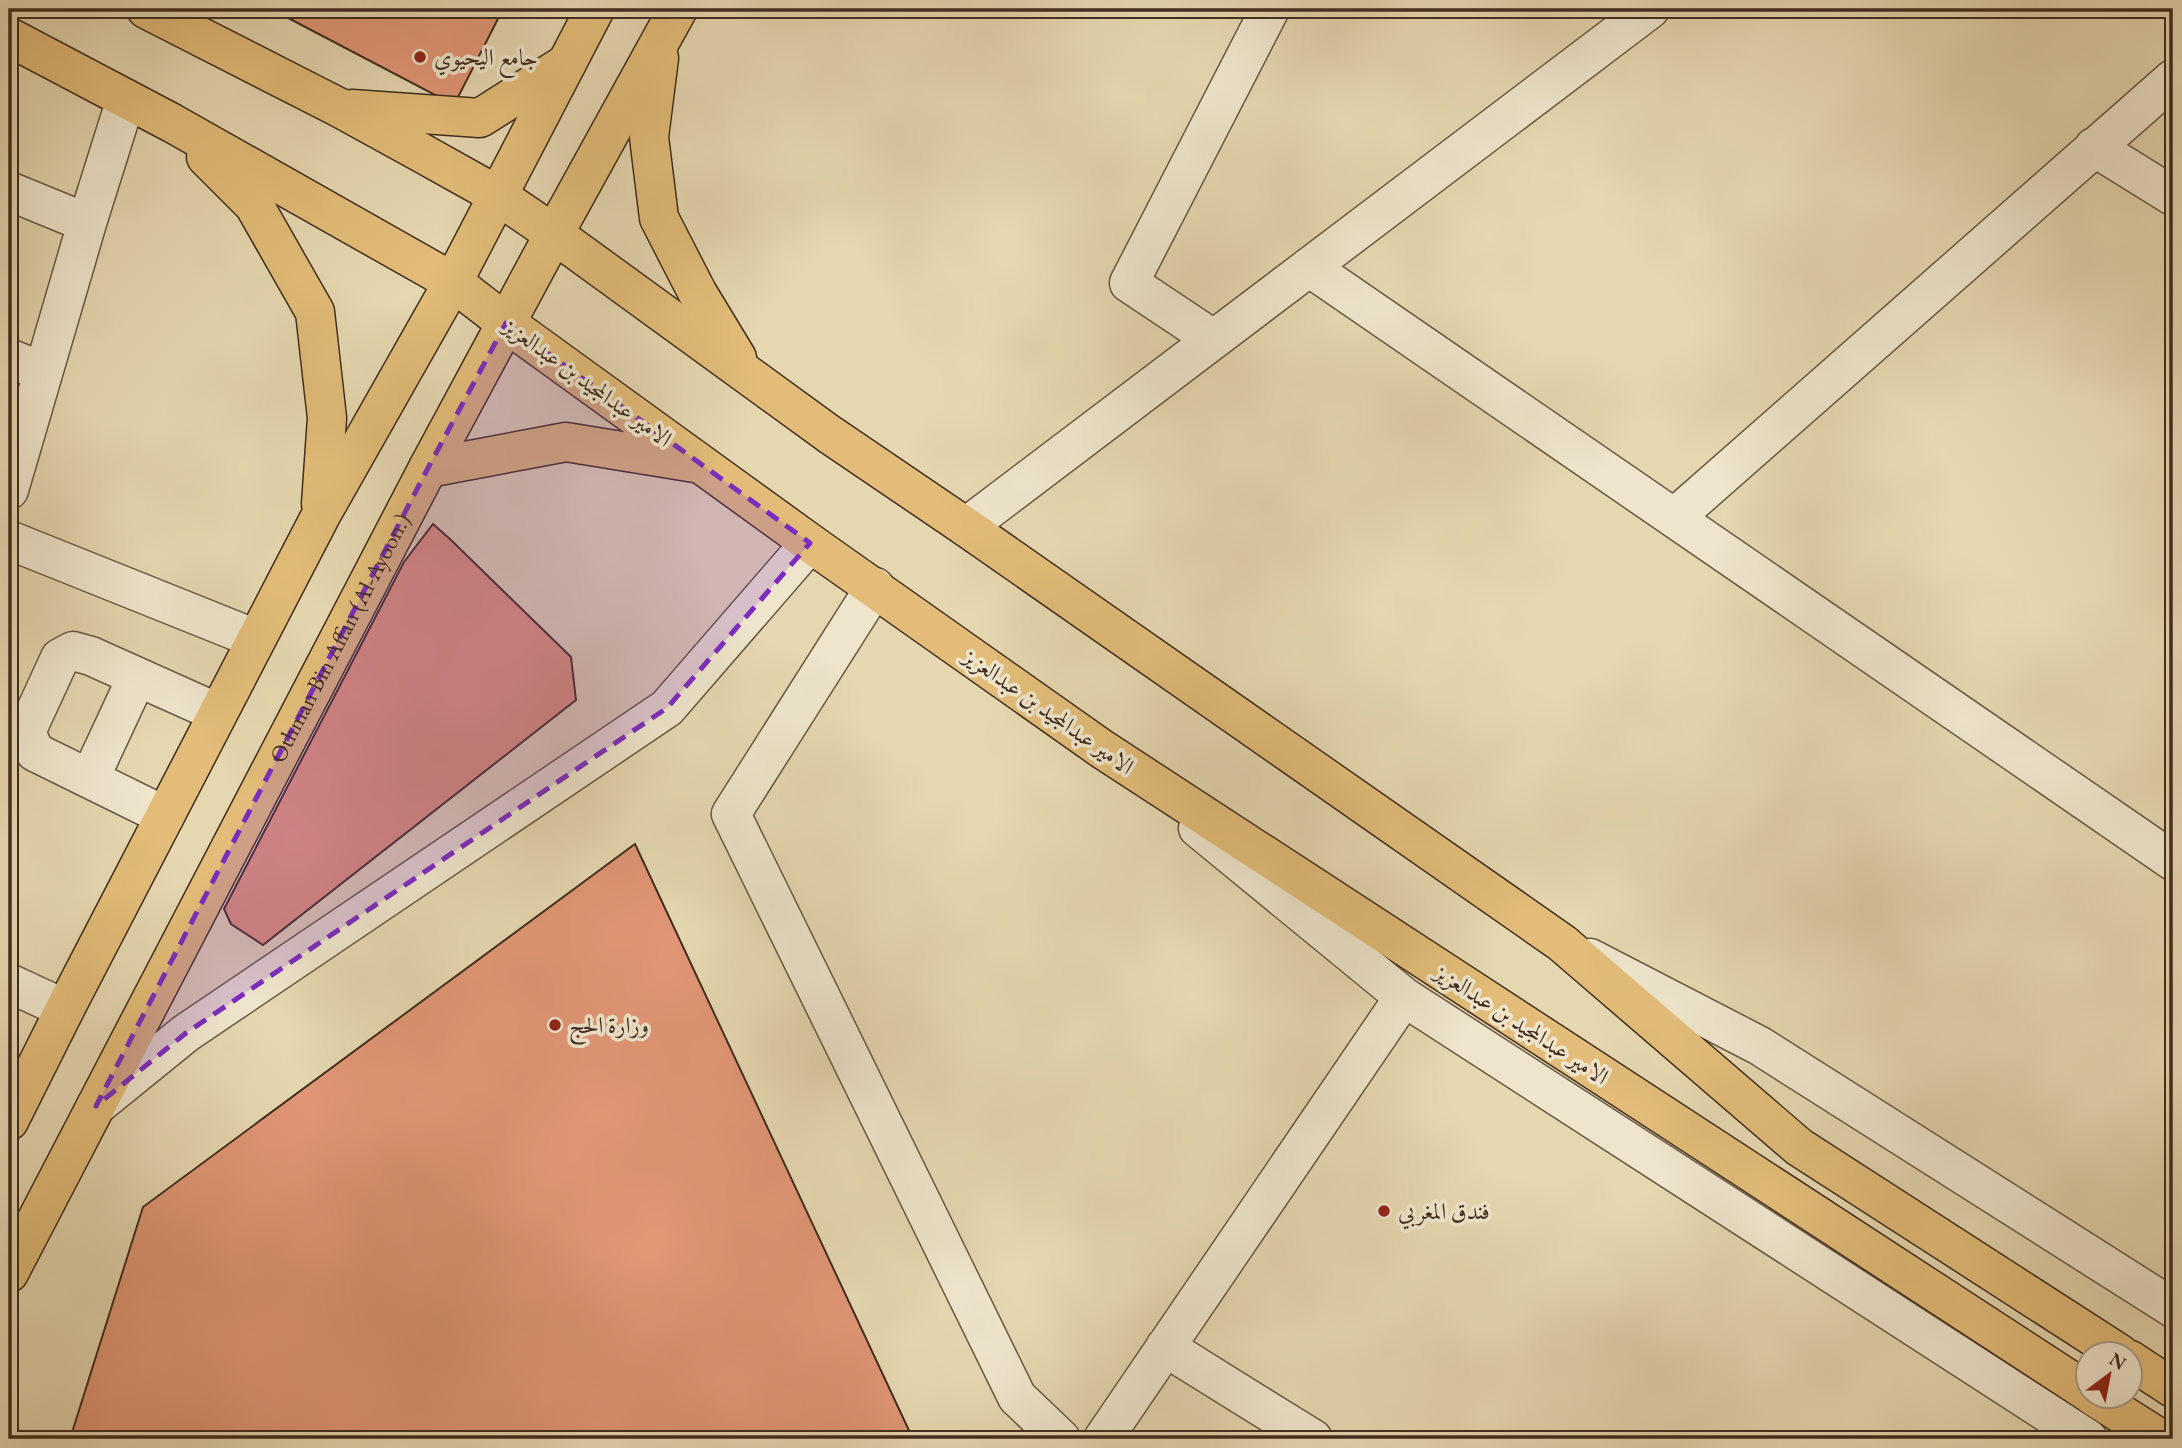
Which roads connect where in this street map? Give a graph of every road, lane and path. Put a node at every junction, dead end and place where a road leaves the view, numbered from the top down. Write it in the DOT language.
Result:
graph roads {
  1 [pos="146,9"];
  2 [pos="595,9"];
  3 [pos="1270,9"];
  4 [pos="1650,9"];
  5 [pos="670,24"];
  6 [pos="9,37"];
  7 [pos="568,62"];
  8 [pos="2173,79"];
  9 [pos="126,99"];
  10 [pos="340,108"];
  11 [pos="172,123"];
  12 [pos="2094,147"];
  13 [pos="9,191"];
  14 [pos="497,195"];
  15 [pos="2173,196"];
  16 [pos="87,223"];
  17 [pos="554,234"];
  18 [pos="1309,267"];
  19 [pos="453,282"];
  20 [pos="506,323"];
  21 [pos="1213,339"];
  22 [pos="26,365"];
  23 [pos="748,374"];
  24 [pos="702,464"];
  25 [pos="428,468"];
  26 [pos="9,490"];
  27 [pos="321,515"];
  28 [pos="1674,518"];
  29 [pos="966,527"];
  30 [pos="9,540"];
  31 [pos="810,543"];
  32 [pos="874,587"];
  33 [pos="256,639"];
  34 [pos="137,677"];
  35 [pos="218,713"];
  36 [pos="1102,749"];
  37 [pos="90,778"];
  38 [pos="165,816"];
  39 [pos="2173,861"];
  40 [pos="1562,943"];
  41 [pos="9,983"];
  42 [pos="1404,997"];
  43 [pos="65,1009"];
  44 [pos="96,1106"];
  45 [pos="9,1121"];
  46 [pos="9,1273"];
  47 [pos="2173,1308"];
  48 [pos="2099,1340"];
  49 [pos="1165,1347"];
  50 [pos="2144,1369"];
  51 [pos="2074,1383"];
  52 [pos="2173,1388"];
  53 [pos="2116,1410"];
  54 [pos="1062,1439"];
  55 [pos="1103,1439"];
  56 [pos="1313,1439"];
  57 [pos="2088,1439"];
  58 [pos="2161,1439"];
  1 -- 10 [label="main road"];
  2 -- 7 [label="main road"];
  3 -- 21 [label="street"];
  4 -- 18 [label="street"];
  5 -- 17 [label="main road, Othman Bin Affan (Al-Ayoon.)"];
  5 -- 23 [label="main road"];
  6 -- 9 [label="main road, الامير عبدالمجيد بن عبدالعزيز"];
  7 -- 10 [label="main road"];
  7 -- 14 [label="main road"];
  8 -- 12 [label="street"];
  9 -- 11 [label="main road, الامير عبدالمجيد بن عبدالعزيز"];
  9 -- 16 [label="street"];
  10 -- 14 [label="main road"];
  11 -- 19 [label="main road, الامير عبدالمجيد بن عبدالعزيز"];
  11 -- 27 [label="main road"];
  12 -- 15 [label="street"];
  12 -- 28 [label="street"];
  13 -- 16 [label="street"];
  14 -- 17 [label="main road"];
  14 -- 19 [label="main road"];
  16 -- 22 [label="street"];
  17 -- 20 [label="main road, Othman Bin Affan (Al-Ayoon.)"];
  17 -- 23 [label="main road"];
  18 -- 21 [label="street"];
  18 -- 28 [label="street"];
  19 -- 20 [label="main road, الامير عبدالمجيد بن عبدالعزيز"];
  19 -- 27 [label="main road"];
  20 -- 24 [label="main road, الامير عبدالمجيد بن عبدالعزيز"];
  20 -- 25 [label="main road, Othman Bin Affan (Al-Ayoon.)"];
  21 -- 29 [label="street"];
  22 -- 26 [label="street"];
  23 -- 29 [label="main road"];
  24 -- 25 [label="main road"];
  24 -- 31 [label="main road, الامير عبدالمجيد بن عبدالعزيز"];
  25 -- 44 [label="main road, Othman Bin Affan (Al-Ayoon.)"];
  27 -- 33 [label="main road"];
  28 -- 39 [label="street"];
  29 -- 40 [label="main road"];
  30 -- 33 [label="street"];
  31 -- 32 [label="main road, الامير عبدالمجيد بن عبدالعزيز"];
  31 -- 44 [label="street"];
  32 -- 36 [label="main road, الامير عبدالمجيد بن عبدالعزيز"];
  32 -- 54 [label="street"];
  33 -- 35 [label="main road"];
  34 -- 35 [label="street"];
  34 -- 37 [label="street"];
  34 -- 37 [label="street"];
  35 -- 38 [label="main road"];
  36 -- 42 [label="street"];
  36 -- 51 [label="main road, الامير عبدالمجيد بن عبدالعزيز"];
  37 -- 38 [label="street"];
  38 -- 43 [label="main road"];
  40 -- 47 [label="street"];
  40 -- 48 [label="main road"];
  41 -- 43 [label="street"];
  42 -- 49 [label="street"];
  42 -- 57 [label="street"];
  43 -- 45 [label="main road"];
  44 -- 46 [label="main road, Othman Bin Affan (Al-Ayoon.)"];
  49 -- 55 [label="street"];
  49 -- 56 [label="street"];
  50 -- 52 [label="main road"];
  53 -- 58 [label="main road"];
}
